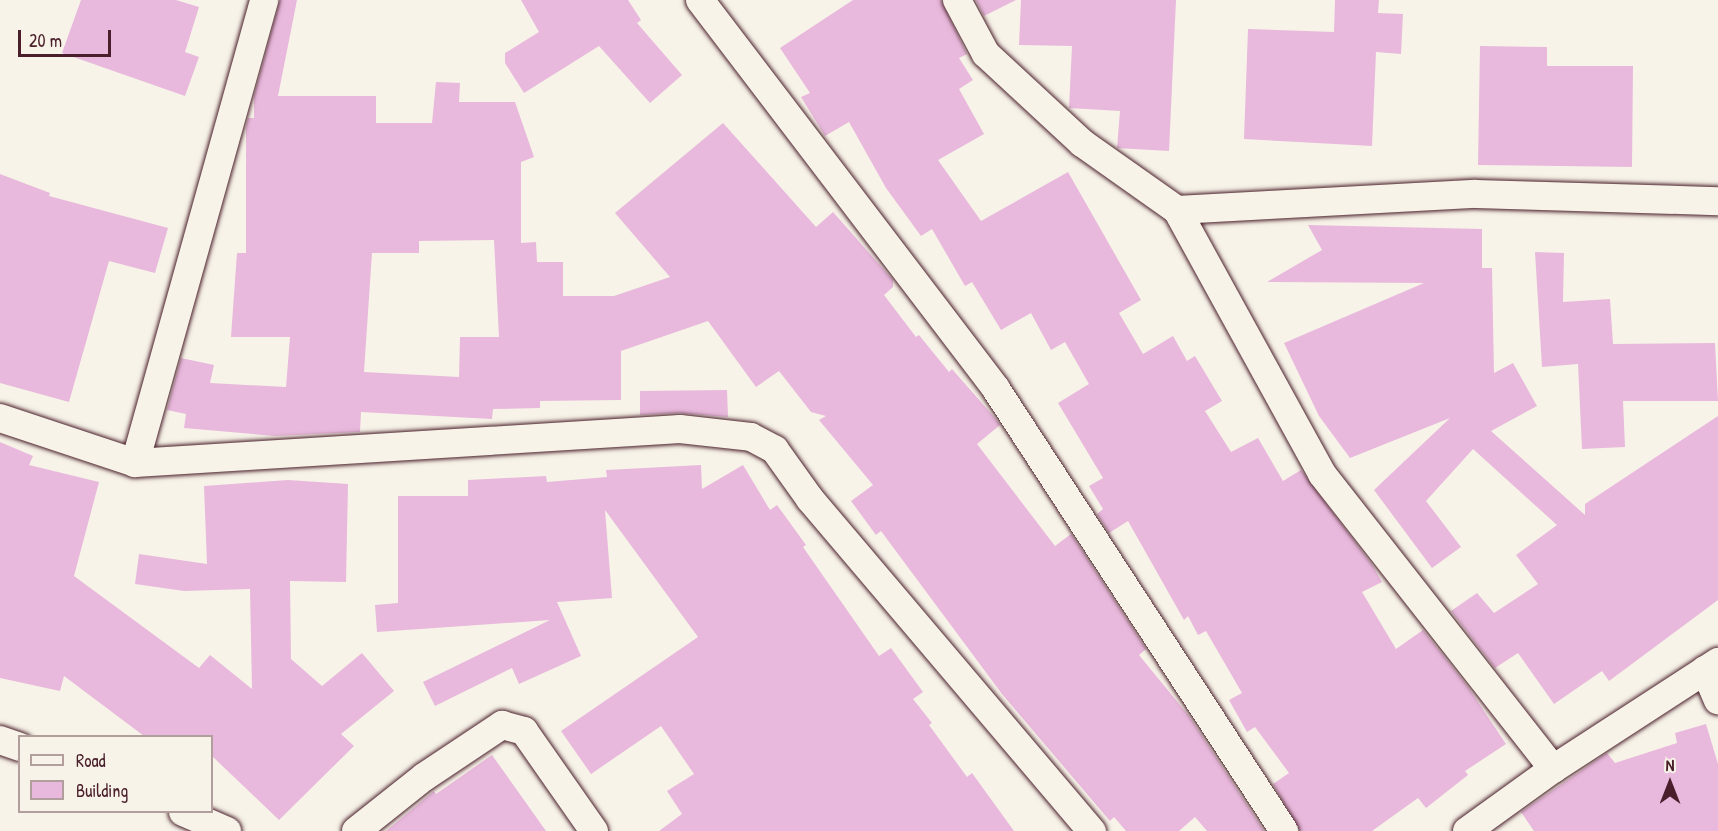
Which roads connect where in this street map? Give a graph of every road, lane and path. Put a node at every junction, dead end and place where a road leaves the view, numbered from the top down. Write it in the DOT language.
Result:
graph roads {
  1 [pos="264,0"];
  2 [pos="700,0"];
  3 [pos="957,0"];
  4 [pos="1718,201"];
  5 [pos="1177,210"];
  6 [pos="0,418"];
  7 [pos="135,463"];
  8 [pos="1712,666"];
  9 [pos="1718,700"];
  10 [pos="0,740"];
  11 [pos="18,746"];
  12 [pos="1553,769"];
  13 [pos="185,813"];
  14 [pos="227,831"];
  15 [pos="356,831"];
  16 [pos="594,831"];
  17 [pos="1092,831"];
  18 [pos="1284,831"];
  19 [pos="1467,831"];
  1 -- 7 [label="street"];
  2 -- 18 [label="street"];
  3 -- 5 [label="street"];
  4 -- 5 [label="street"];
  5 -- 12 [label="street"];
  6 -- 7 [label="street"];
  7 -- 17 [label="street"];
  8 -- 9 [label="street"];
  8 -- 12 [label="street"];
  10 -- 11 [label="street"];
  12 -- 19 [label="street"];
  13 -- 14 [label="street"];
  15 -- 16 [label="street"];
}
